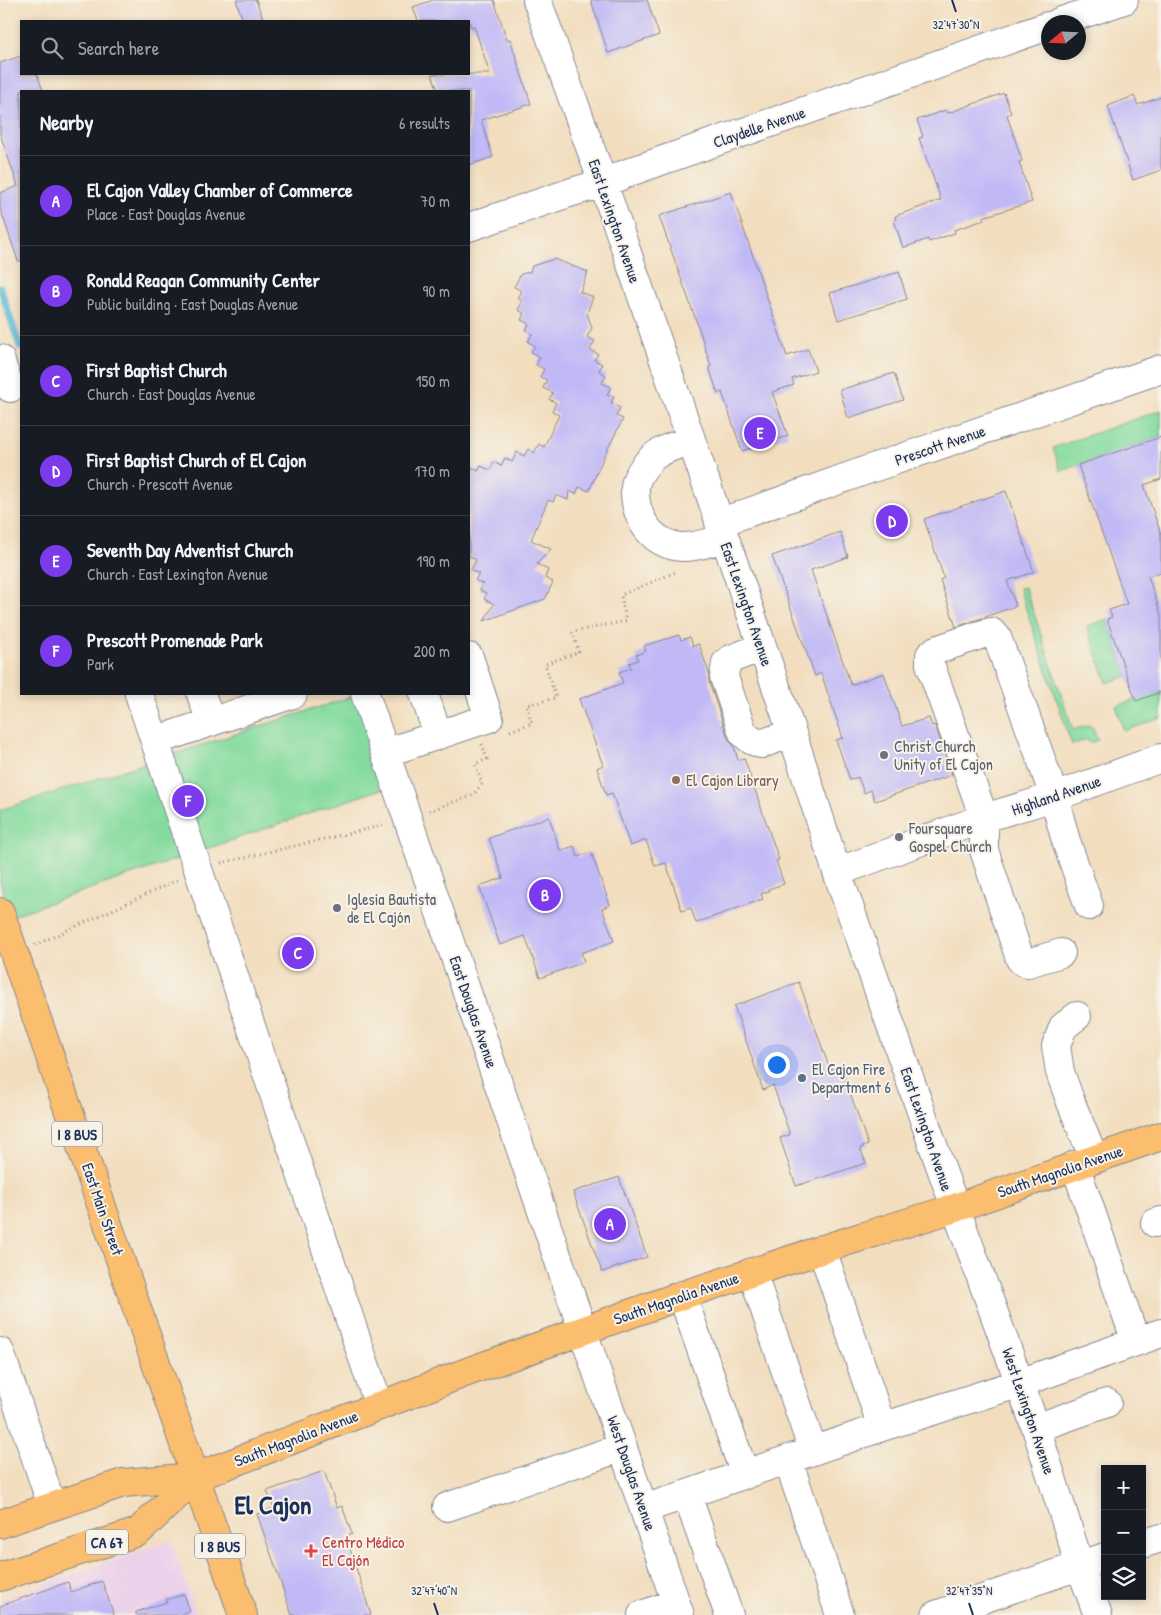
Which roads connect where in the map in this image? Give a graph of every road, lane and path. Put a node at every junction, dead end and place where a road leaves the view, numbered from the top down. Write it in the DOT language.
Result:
graph roads {
  1 [pos="537,0"];
  2 [pos="1124,0"];
  3 [pos="1080,15"];
  4 [pos="1041,28"];
  5 [pos="603,183"];
  6 [pos="470,227"];
  7 [pos="0,359"];
  8 [pos="1161,368"];
  9 [pos="11,388"];
  10 [pos="691,440"];
  11 [pos="722,530"];
  12 [pos="682,570"];
  13 [pos="762,647"];
  14 [pos="470,660"];
  15 [pos="139,695"];
  16 [pos="201,695"];
  17 [pos="283,695"];
  18 [pos="365,695"];
  19 [pos="424,695"];
  20 [pos="211,722"];
  21 [pos="506,732"];
  22 [pos="792,733"];
  23 [pos="438,735"];
  24 [pos="155,741"];
  25 [pos="481,742"];
  26 [pos="385,753"];
  27 [pos="1161,758"];
  28 [pos="1054,797"];
  29 [pos="984,818"];
  30 [pos="408,819"];
  31 [pos="838,872"];
  32 [pos="1089,906"];
  33 [pos="0,912"];
  34 [pos="1061,953"];
  35 [pos="1077,1016"];
  36 [pos="1161,1136"];
  37 [pos="1085,1162"];
  38 [pos="955,1208"];
  39 [pos="822,1249"];
  40 [pos="752,1272"];
  41 [pos="682,1295"];
  42 [pos="584,1330"];
  43 [pos="1148,1338"];
  44 [pos="0,1352"];
  45 [pos="1020,1384"];
  46 [pos="1107,1403"];
  47 [pos="380,1406"];
  48 [pos="882,1427"];
  49 [pos="1036,1428"];
  50 [pos="623,1447"];
  51 [pos="813,1451"];
  52 [pos="788,1460"];
  53 [pos="745,1475"];
  54 [pos="196,1477"];
  55 [pos="687,1494"];
  56 [pos="52,1506"];
  57 [pos="447,1507"];
  58 [pos="644,1510"];
  59 [pos="0,1524"];
  60 [pos="1161,1538"];
  61 [pos="1146,1543"];
  62 [pos="1092,1562"];
  63 [pos="0,1577"];
  64 [pos="678,1609"];
  65 [pos="243,1615"];
  66 [pos="642,1615"];
  67 [pos="729,1615"];
  68 [pos="840,1615"];
  69 [pos="936,1615"];
  70 [pos="1098,1615"];
  1 -- 5 [label="street, East Lexington Avenue"];
  2 -- 3 [label="street"];
  4 -- 5 [label="street, Claydelle Avenue"];
  5 -- 6 [label="street, Claydelle Avenue"];
  5 -- 10 [label="street, East Lexington Avenue"];
  7 -- 9 [label="street"];
  8 -- 11 [label="street, Prescott Avenue"];
  10 -- 11 [label="street, East Lexington Avenue"];
  10 -- 11 [label="street, Prescott Avenue"];
  11 -- 13 [label="street, East Lexington Avenue"];
  12 -- 21 [label="path"];
  13 -- 22 [label="street, East Lexington Avenue"];
  13 -- 22 [label="street"];
  14 -- 23 [label="street"];
  15 -- 24 [label="street"];
  16 -- 20 [label="street"];
  17 -- 20 [label="street"];
  18 -- 26 [label="street, East Douglas Avenue"];
  19 -- 23 [label="street"];
  20 -- 24 [label="street"];
  22 -- 31 [label="street, East Lexington Avenue"];
  23 -- 26 [label="street"];
  24 -- 47 [label="street"];
  25 -- 30 [label="path"];
  26 -- 30 [label="street, East Douglas Avenue"];
  27 -- 28 [label="street, Highland Avenue"];
  28 -- 29 [label="street, Highland Avenue"];
  28 -- 29 [label="street"];
  28 -- 32 [label="street"];
  29 -- 31 [label="street, Highland Avenue"];
  29 -- 34 [label="street"];
  30 -- 42 [label="street, East Douglas Avenue"];
  31 -- 38 [label="street, East Lexington Avenue"];
  33 -- 54 [label="main road, East Main Street / I 8 BUS"];
  35 -- 37 [label="street"];
  36 -- 37 [label="main road, South Magnolia Avenue"];
  37 -- 38 [label="main road, South Magnolia Avenue"];
  37 -- 43 [label="street"];
  38 -- 39 [label="main road, South Magnolia Avenue"];
  38 -- 45 [label="street, West Lexington Avenue"];
  39 -- 40 [label="main road, South Magnolia Avenue"];
  39 -- 48 [label="street"];
  40 -- 41 [label="main road, South Magnolia Avenue"];
  40 -- 51 [label="street"];
  41 -- 42 [label="main road, South Magnolia Avenue"];
  41 -- 53 [label="street"];
  42 -- 47 [label="main road, South Magnolia Avenue"];
  42 -- 50 [label="street, West Douglas Avenue"];
  43 -- 45 [label="street"];
  44 -- 56 [label="street"];
  45 -- 48 [label="street"];
  45 -- 49 [label="street, West Lexington Avenue"];
  46 -- 49 [label="street"];
  47 -- 54 [label="main road, South Magnolia Avenue"];
  48 -- 51 [label="street"];
  49 -- 62 [label="street, West Lexington Avenue"];
  50 -- 57 [label="street"];
  50 -- 58 [label="street, West Douglas Avenue"];
  51 -- 52 [label="street"];
  52 -- 53 [label="street"];
  52 -- 68 [label="street"];
  53 -- 55 [label="street"];
  54 -- 56 [label="main road"];
  54 -- 63 [label="main road, CA 67"];
  54 -- 65 [label="main road, I 8 BUS"];
  55 -- 58 [label="street"];
  55 -- 67 [label="street"];
  56 -- 59 [label="main road"];
  58 -- 64 [label="street, West Douglas Avenue"];
  60 -- 61 [label="street"];
  62 -- 69 [label="street"];
  62 -- 70 [label="street, West Lexington Avenue"];
  64 -- 66 [label="street"];
}
